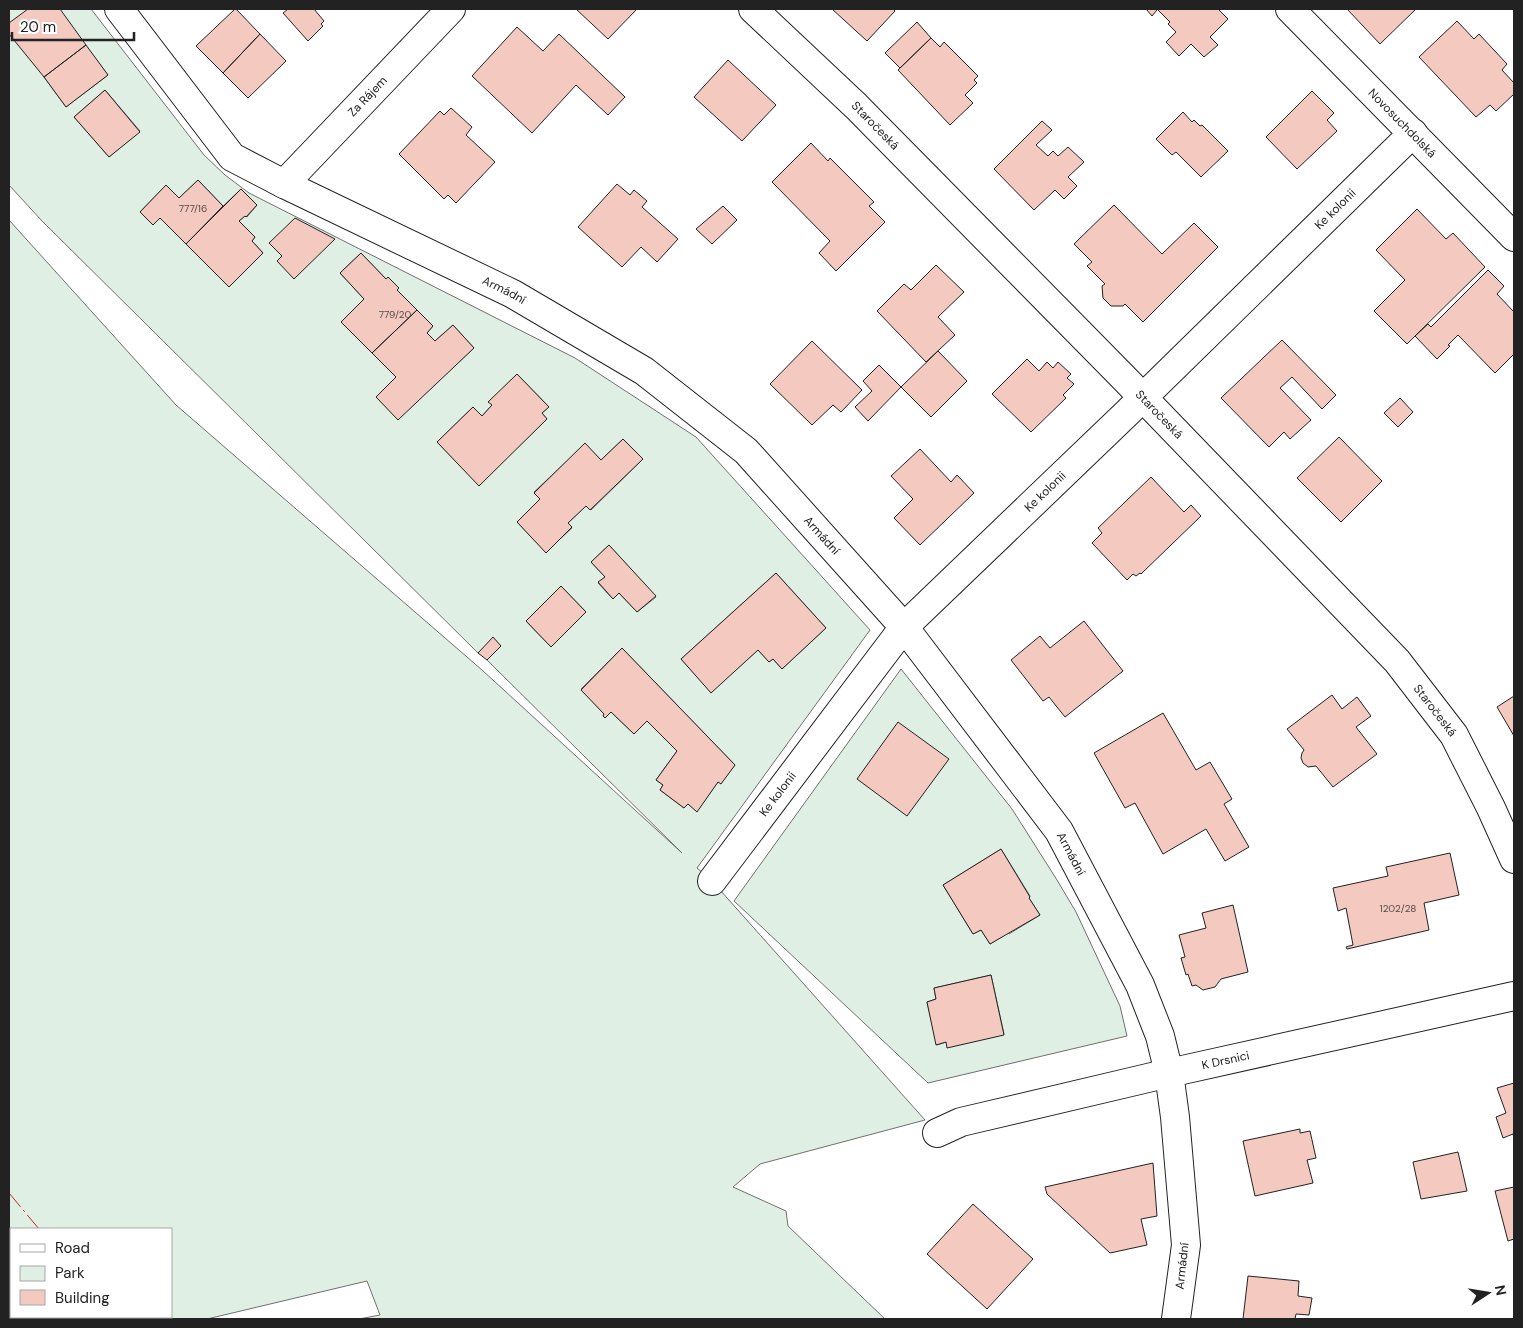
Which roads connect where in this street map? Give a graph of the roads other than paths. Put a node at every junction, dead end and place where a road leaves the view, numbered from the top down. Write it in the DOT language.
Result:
graph roads {
  1 [pos="119,9"];
  2 [pos="450,9"];
  3 [pos="753,9"];
  4 [pos="1290,9"];
  5 [pos="1413,133"];
  6 [pos="284,184"];
  7 [pos="1514,237"];
  8 [pos="1143,398"];
  9 [pos="904,627"];
  10 [pos="1514,859"];
  11 [pos="712,882"];
  12 [pos="1514,996"];
  13 [pos="1169,1073"];
  14 [pos="937,1133"];
  15 [pos="1176,1319"];
  1 -- 6 [label="street, Armádní"];
  2 -- 6 [label="street, Za Rájem"];
  3 -- 8 [label="street, Staročeská"];
  4 -- 5 [label="street, Novosuchdolská"];
  5 -- 7 [label="street, Novosuchdolská"];
  5 -- 8 [label="street, Ke kolonii"];
  6 -- 9 [label="street, Armádní"];
  8 -- 9 [label="street, Ke kolonii"];
  8 -- 10 [label="street, Staročeská"];
  9 -- 11 [label="street, Ke kolonii"];
  9 -- 13 [label="street, Armádní"];
  12 -- 13 [label="street, K Drsnici"];
  13 -- 14 [label="street, K Drsnici"];
  13 -- 15 [label="street, Armádní"];
}
